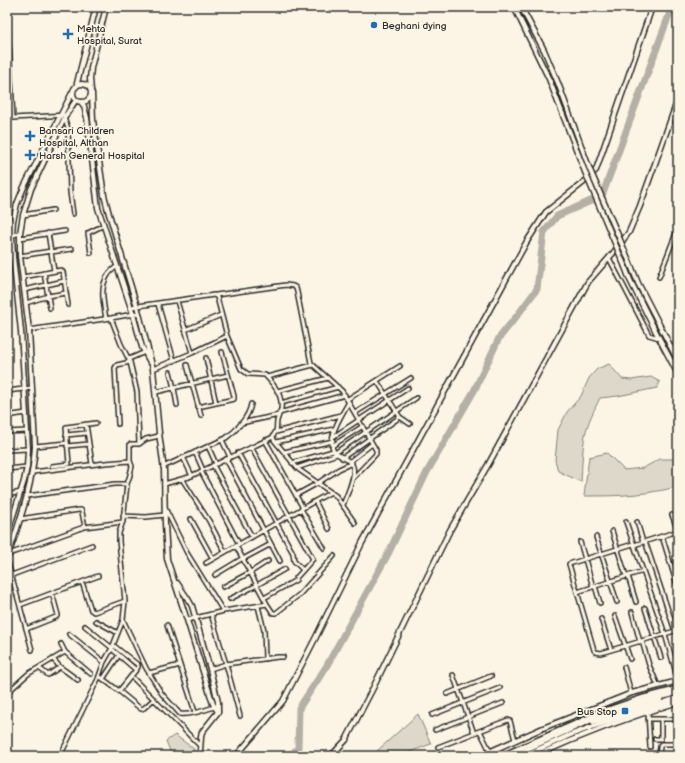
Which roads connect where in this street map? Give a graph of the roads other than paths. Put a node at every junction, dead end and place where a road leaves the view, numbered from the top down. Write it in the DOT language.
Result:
graph roads {
  1 [pos="7,7"];
  2 [pos="96,7"];
  3 [pos="106,7"];
  4 [pos="514,7"];
  5 [pos="522,7"];
  6 [pos="652,7"];
  7 [pos="8,30"];
  8 [pos="75,88"];
  9 [pos="91,92"];
  10 [pos="678,99"];
  11 [pos="76,100"];
  12 [pos="81,102"];
  13 [pos="63,116"];
  14 [pos="13,118"];
  15 [pos="7,119"];
  16 [pos="54,210"];
  17 [pos="73,214"];
  18 [pos="23,215"];
  19 [pos="104,225"];
  20 [pos="678,228"];
  21 [pos="66,231"];
  22 [pos="20,233"];
  23 [pos="48,233"];
  24 [pos="677,234"];
  25 [pos="12,235"];
  26 [pos="7,236"];
  27 [pos="20,238"];
  28 [pos="72,249"];
  29 [pos="51,251"];
  30 [pos="91,253"];
  31 [pos="20,256"];
  32 [pos="609,258"];
  33 [pos="117,266"];
  34 [pos="54,271"];
  35 [pos="44,273"];
  36 [pos="23,277"];
  37 [pos="659,277"];
  38 [pos="678,277"];
  39 [pos="64,281"];
  40 [pos="46,284"];
  41 [pos="675,285"];
  42 [pos="24,290"];
  43 [pos="66,293"];
  44 [pos="216,295"];
  45 [pos="48,296"];
  46 [pos="177,301"];
  47 [pos="26,303"];
  48 [pos="68,304"];
  49 [pos="158,304"];
  50 [pos="138,306"];
  51 [pos="131,307"];
  52 [pos="50,308"];
  53 [pos="139,312"];
  54 [pos="133,314"];
  55 [pos="221,315"];
  56 [pos="111,318"];
  57 [pos="106,319"];
  58 [pos="29,330"];
  59 [pos="185,330"];
  60 [pos="227,336"];
  61 [pos="660,339"];
  62 [pos="145,352"];
  63 [pos="222,352"];
  64 [pos="192,353"];
  65 [pos="206,358"];
  66 [pos="130,361"];
  67 [pos="174,361"];
  68 [pos="678,361"];
  69 [pos="187,365"];
  70 [pos="314,365"];
  71 [pos="400,366"];
  72 [pos="153,369"];
  73 [pos="170,372"];
  74 [pos="678,374"];
  75 [pos="228,375"];
  76 [pos="267,377"];
  77 [pos="328,378"];
  78 [pos="411,378"];
  79 [pos="211,379"];
  80 [pos="377,381"];
  81 [pos="193,384"];
  82 [pos="338,387"];
  83 [pos="32,388"];
  84 [pos="174,388"];
  85 [pos="408,388"];
  86 [pos="25,389"];
  87 [pos="7,391"];
  88 [pos="277,391"];
  89 [pos="156,392"];
  90 [pos="385,393"];
  91 [pos="345,395"];
  92 [pos="416,398"];
  93 [pos="389,400"];
  94 [pos="348,401"];
  95 [pos="216,403"];
  96 [pos="281,403"];
  97 [pos="251,404"];
  98 [pos="177,405"];
  99 [pos="198,407"];
  100 [pos="396,411"];
  101 [pos="26,413"];
  102 [pos="355,413"];
  103 [pos="279,414"];
  104 [pos="7,416"];
  105 [pos="201,416"];
  106 [pos="341,416"];
  107 [pos="400,417"];
  108 [pos="359,420"];
  109 [pos="96,423"];
  110 [pos="241,423"];
  111 [pos="86,424"];
  112 [pos="118,424"];
  113 [pos="410,424"];
  114 [pos="363,426"];
  115 [pos="334,429"];
  116 [pos="28,431"];
  117 [pos="7,432"];
  118 [pos="276,432"];
  119 [pos="366,432"];
  120 [pos="87,433"];
  121 [pos="66,435"];
  122 [pos="160,436"];
  123 [pos="273,437"];
  124 [pos="369,438"];
  125 [pos="333,439"];
  126 [pos="222,440"];
  127 [pos="265,440"];
  128 [pos="276,442"];
  129 [pos="89,444"];
  130 [pos="139,444"];
  131 [pos="372,444"];
  132 [pos="67,445"];
  133 [pos="35,446"];
  134 [pos="208,446"];
  135 [pos="332,446"];
  136 [pos="251,447"];
  137 [pos="28,449"];
  138 [pos="7,450"];
  139 [pos="195,452"];
  140 [pos="284,452"];
  141 [pos="238,453"];
  142 [pos="335,453"];
  143 [pos="183,457"];
  144 [pos="230,457"];
  145 [pos="342,458"];
  146 [pos="226,459"];
  147 [pos="130,461"];
  148 [pos="292,463"];
  149 [pos="350,463"];
  150 [pos="92,464"];
  151 [pos="215,465"];
  152 [pos="52,466"];
  153 [pos="26,467"];
  154 [pos="163,467"];
  155 [pos="297,468"];
  156 [pos="7,469"];
  157 [pos="202,471"];
  158 [pos="33,472"];
  159 [pos="192,476"];
  160 [pos="353,478"];
  161 [pos="182,480"];
  162 [pos="318,483"];
  163 [pos="127,484"];
  164 [pos="164,484"];
  165 [pos="21,492"];
  166 [pos="331,492"];
  167 [pos="7,495"];
  168 [pos="296,495"];
  169 [pos="27,496"];
  170 [pos="315,501"];
  171 [pos="343,505"];
  172 [pos="164,507"];
  173 [pos="302,508"];
  174 [pos="14,513"];
  175 [pos="7,514"];
  176 [pos="165,515"];
  177 [pos="672,515"];
  178 [pos="123,516"];
  179 [pos="289,516"];
  180 [pos="20,519"];
  181 [pos="191,519"];
  182 [pos="123,522"];
  183 [pos="626,522"];
  184 [pos="638,522"];
  185 [pos="276,523"];
  186 [pos="355,523"];
  187 [pos="85,527"];
  188 [pos="329,529"];
  189 [pos="264,530"];
  190 [pos="612,531"];
  191 [pos="678,531"];
  192 [pos="7,533"];
  193 [pos="662,536"];
  194 [pos="252,537"];
  195 [pos="596,537"];
  196 [pos="580,542"];
  197 [pos="644,542"];
  198 [pos="92,544"];
  199 [pos="271,544"];
  200 [pos="633,544"];
  201 [pos="237,545"];
  202 [pos="324,548"];
  203 [pos="617,549"];
  204 [pos="225,552"];
  205 [pos="601,554"];
  206 [pos="334,556"];
  207 [pos="7,558"];
  208 [pos="243,558"];
  209 [pos="213,559"];
  210 [pos="585,559"];
  211 [pos="268,561"];
  212 [pos="280,561"];
  213 [pos="206,563"];
  214 [pos="284,569"];
  215 [pos="304,570"];
  216 [pos="643,571"];
  217 [pos="251,572"];
  218 [pos="12,575"];
  219 [pos="215,575"];
  220 [pos="98,576"];
  221 [pos="627,576"];
  222 [pos="174,579"];
  223 [pos="610,581"];
  224 [pos="82,582"];
  225 [pos="257,585"];
  226 [pos="223,587"];
  227 [pos="594,587"];
  228 [pos="678,588"];
  229 [pos="577,592"];
  230 [pos="52,593"];
  231 [pos="264,598"];
  232 [pos="230,600"];
  233 [pos="125,601"];
  234 [pos="618,602"];
  235 [pos="636,602"];
  236 [pos="600,603"];
  237 [pos="267,604"];
  238 [pos="20,605"];
  239 [pos="258,606"];
  240 [pos="645,608"];
  241 [pos="223,611"];
  242 [pos="632,612"];
  243 [pos="210,614"];
  244 [pos="615,616"];
  245 [pos="196,618"];
  246 [pos="600,619"];
  247 [pos="123,620"];
  248 [pos="187,620"];
  249 [pos="96,621"];
  250 [pos="167,625"];
  251 [pos="85,626"];
  252 [pos="26,629"];
  253 [pos="676,630"];
  254 [pos="118,633"];
  255 [pos="69,634"];
  256 [pos="665,634"];
  257 [pos="655,637"];
  258 [pos="641,641"];
  259 [pos="60,644"];
  260 [pos="626,646"];
  261 [pos="113,647"];
  262 [pos="32,650"];
  263 [pos="611,650"];
  264 [pos="65,652"];
  265 [pos="120,653"];
  266 [pos="283,657"];
  267 [pos="661,658"];
  268 [pos="53,659"];
  269 [pos="265,659"];
  270 [pos="630,659"];
  271 [pos="104,662"];
  272 [pos="226,664"];
  273 [pos="180,665"];
  274 [pos="60,667"];
  275 [pos="624,667"];
  276 [pos="39,668"];
  277 [pos="210,669"];
  278 [pos="149,673"];
  279 [pos="91,674"];
  280 [pos="99,676"];
  281 [pos="131,676"];
  282 [pos="453,676"];
  283 [pos="492,676"];
  284 [pos="104,679"];
  285 [pos="78,680"];
  286 [pos="678,680"];
  287 [pos="658,686"];
  288 [pos="500,688"];
  289 [pos="678,689"];
  290 [pos="458,690"];
  291 [pos="119,691"];
  292 [pos="7,693"];
  293 [pos="631,693"];
  294 [pos="446,694"];
  295 [pos="678,694"];
  296 [pos="154,698"];
  297 [pos="678,698"];
  298 [pos="670,700"];
  299 [pos="678,702"];
  300 [pos="463,703"];
  301 [pos="503,703"];
  302 [pos="214,707"];
  303 [pos="195,712"];
  304 [pos="218,712"];
  305 [pos="648,712"];
  306 [pos="240,716"];
  307 [pos="432,716"];
  308 [pos="469,717"];
  309 [pos="648,719"];
  310 [pos="661,719"];
  311 [pos="678,719"];
  312 [pos="435,730"];
  313 [pos="480,730"];
  314 [pos="474,733"];
  315 [pos="655,739"];
  316 [pos="515,740"];
  317 [pos="678,744"];
  318 [pos="200,746"];
  319 [pos="438,747"];
  320 [pos="650,747"];
  321 [pos="490,751"];
  322 [pos="60,756"];
  323 [pos="198,756"];
  324 [pos="236,756"];
  325 [pos="331,756"];
  326 [pos="480,756"];
  327 [pos="502,756"];
  328 [pos="512,756"];
  329 [pos="524,756"];
  330 [pos="535,756"];
  331 [pos="659,756"];
  1 -- 7 [label="street"];
  2 -- 8 [label="street"];
  3 -- 9 [label="street"];
  4 -- 61 [label="street, bridge"];
  5 -- 68 [label="street, bridge"];
  6 -- 324 [label="street"];
  7 -- 14 [label="street"];
  8 -- 9 [label="street"];
  8 -- 11 [label="street"];
  8 -- 13 [label="street"];
  9 -- 12 [label="street"];
  9 -- 50 [label="street"];
  10 -- 32 [label="street"];
  11 -- 12 [label="street"];
  11 -- 13 [label="street"];
  12 -- 19 [label="street"];
  13 -- 14 [label="street"];
  13 -- 17 [label="street"];
  13 -- 18 [label="street"];
  13 -- 25 [label="street"];
  14 -- 15 [label="street"];
  16 -- 18 [label="street"];
  18 -- 22 [label="street"];
  19 -- 30 [label="street"];
  19 -- 33 [label="street"];
  20 -- 24 [label="street"];
  21 -- 23 [label="street"];
  22 -- 25 [label="street"];
  22 -- 27 [label="street"];
  23 -- 27 [label="street"];
  23 -- 29 [label="street"];
  24 -- 37 [label="street"];
  25 -- 26 [label="street"];
  25 -- 86 [label="street"];
  27 -- 31 [label="street"];
  28 -- 29 [label="street"];
  29 -- 31 [label="street"];
  29 -- 34 [label="street"];
  31 -- 36 [label="street"];
  32 -- 61 [label="street"];
  32 -- 325 [label="street"];
  33 -- 51 [label="street"];
  33 -- 57 [label="street"];
  34 -- 35 [label="street"];
  34 -- 39 [label="street"];
  35 -- 36 [label="street"];
  35 -- 40 [label="street"];
  36 -- 42 [label="street"];
  38 -- 41 [label="street"];
  39 -- 40 [label="street"];
  39 -- 43 [label="street"];
  40 -- 42 [label="street"];
  40 -- 45 [label="street"];
  42 -- 47 [label="street"];
  43 -- 45 [label="street"];
  43 -- 48 [label="street"];
  44 -- 46 [label="street"];
  44 -- 55 [label="street"];
  44 -- 70 [label="street"];
  45 -- 47 [label="street"];
  45 -- 52 [label="street"];
  46 -- 49 [label="street"];
  46 -- 59 [label="street"];
  47 -- 58 [label="street"];
  49 -- 50 [label="street"];
  49 -- 67 [label="street"];
  50 -- 51 [label="street"];
  50 -- 53 [label="street"];
  51 -- 54 [label="street"];
  53 -- 54 [label="street"];
  53 -- 72 [label="street"];
  54 -- 56 [label="street"];
  54 -- 62 [label="street"];
  55 -- 59 [label="street"];
  55 -- 60 [label="street"];
  56 -- 57 [label="street"];
  56 -- 66 [label="street"];
  57 -- 58 [label="street"];
  58 -- 83 [label="street"];
  59 -- 64 [label="street"];
  60 -- 64 [label="street"];
  60 -- 76 [label="street"];
  61 -- 74 [label="street"];
  62 -- 66 [label="street"];
  62 -- 72 [label="street"];
  63 -- 75 [label="street"];
  64 -- 67 [label="street"];
  65 -- 79 [label="street"];
  66 -- 112 [label="street"];
  66 -- 130 [label="street"];
  67 -- 72 [label="street"];
  69 -- 81 [label="street"];
  70 -- 76 [label="street"];
  70 -- 77 [label="street"];
  71 -- 80 [label="street"];
  72 -- 89 [label="street"];
  73 -- 84 [label="street"];
  75 -- 79 [label="street"];
  75 -- 95 [label="street"];
  76 -- 88 [label="street"];
  77 -- 82 [label="street"];
  77 -- 88 [label="street"];
  78 -- 90 [label="street"];
  79 -- 81 [label="street"];
  79 -- 95 [label="street"];
  80 -- 90 [label="street"];
  80 -- 94 [label="street"];
  81 -- 84 [label="street"];
  81 -- 99 [label="street"];
  82 -- 91 [label="street"];
  82 -- 96 [label="street"];
  83 -- 86 [label="street"];
  83 -- 133 [label="street"];
  84 -- 89 [label="street"];
  84 -- 98 [label="street"];
  85 -- 93 [label="street"];
  86 -- 87 [label="street"];
  86 -- 101 [label="street"];
  88 -- 96 [label="street"];
  89 -- 122 [label="street"];
  90 -- 93 [label="street"];
  90 -- 102 [label="street"];
  91 -- 94 [label="street"];
  91 -- 103 [label="street"];
  92 -- 100 [label="street"];
  93 -- 100 [label="street"];
  93 -- 108 [label="street"];
  94 -- 102 [label="street"];
  94 -- 106 [label="street"];
  95 -- 99 [label="street"];
  96 -- 103 [label="street"];
  97 -- 110 [label="street"];
  99 -- 105 [label="street"];
  100 -- 107 [label="street"];
  100 -- 119 [label="street"];
  101 -- 104 [label="street"];
  101 -- 116 [label="street"];
  102 -- 108 [label="street"];
  103 -- 110 [label="street"];
  103 -- 118 [label="street"];
  106 -- 115 [label="street"];
  106 -- 118 [label="street"];
  107 -- 113 [label="street"];
  107 -- 124 [label="street"];
  108 -- 114 [label="street"];
  108 -- 125 [label="street"];
  109 -- 111 [label="street"];
  110 -- 126 [label="street"];
  111 -- 120 [label="street"];
  111 -- 121 [label="street"];
  114 -- 119 [label="street"];
  114 -- 135 [label="street"];
  115 -- 125 [label="street"];
  115 -- 128 [label="street"];
  116 -- 117 [label="street"];
  116 -- 137 [label="street"];
  118 -- 123 [label="street"];
  119 -- 124 [label="street"];
  119 -- 142 [label="street"];
  120 -- 121 [label="street"];
  120 -- 129 [label="street"];
  121 -- 132 [label="street"];
  122 -- 130 [label="street"];
  122 -- 154 [label="street"];
  123 -- 127 [label="street"];
  123 -- 128 [label="street"];
  124 -- 131 [label="street"];
  124 -- 145 [label="street"];
  125 -- 135 [label="street"];
  125 -- 140 [label="street"];
  126 -- 134 [label="street"];
  126 -- 144 [label="street"];
  127 -- 136 [label="street"];
  127 -- 168 [label="street"];
  128 -- 140 [label="street"];
  129 -- 132 [label="street"];
  129 -- 150 [label="street"];
  130 -- 147 [label="street"];
  131 -- 149 [label="street"];
  131 -- 160 [label="street"];
  132 -- 133 [label="street"];
  132 -- 152 [label="street"];
  133 -- 158 [label="street"];
  134 -- 139 [label="street"];
  134 -- 151 [label="street"];
  135 -- 142 [label="street"];
  136 -- 141 [label="street"];
  136 -- 179 [label="street"];
  137 -- 138 [label="street"];
  137 -- 153 [label="street"];
  139 -- 143 [label="street"];
  139 -- 157 [label="street"];
  140 -- 148 [label="street"];
  141 -- 144 [label="street"];
  141 -- 185 [label="street"];
  142 -- 145 [label="street"];
  142 -- 148 [label="street"];
  142 -- 155 [label="street"];
  143 -- 154 [label="street"];
  143 -- 159 [label="street"];
  144 -- 146 [label="street"];
  145 -- 149 [label="street"];
  146 -- 151 [label="street"];
  146 -- 189 [label="street"];
  147 -- 150 [label="street"];
  147 -- 163 [label="street"];
  148 -- 155 [label="street"];
  149 -- 160 [label="street"];
  149 -- 162 [label="street"];
  150 -- 158 [label="street"];
  151 -- 157 [label="street"];
  151 -- 194 [label="street"];
  153 -- 156 [label="street"];
  153 -- 165 [label="street"];
  154 -- 164 [label="street"];
  155 -- 162 [label="street"];
  157 -- 159 [label="street"];
  157 -- 201 [label="street"];
  158 -- 169 [label="street"];
  159 -- 161 [label="street"];
  160 -- 171 [label="street"];
  161 -- 164 [label="street"];
  161 -- 204 [label="street"];
  162 -- 166 [label="street"];
  162 -- 168 [label="street"];
  163 -- 169 [label="street"];
  163 -- 178 [label="street"];
  164 -- 172 [label="street"];
  165 -- 167 [label="street"];
  165 -- 174 [label="street"];
  166 -- 170 [label="street"];
  166 -- 171 [label="street"];
  168 -- 173 [label="street"];
  169 -- 180 [label="street"];
  170 -- 173 [label="street"];
  170 -- 188 [label="street"];
  171 -- 186 [label="street"];
  172 -- 176 [label="street"];
  172 -- 241 [label="street"];
  173 -- 179 [label="street"];
  173 -- 202 [label="street"];
  174 -- 175 [label="street"];
  174 -- 192 [label="street"];
  176 -- 178 [label="street"];
  176 -- 222 [label="street"];
  177 -- 191 [label="street"];
  178 -- 182 [label="street"];
  179 -- 185 [label="street"];
  179 -- 215 [label="street"];
  180 -- 187 [label="street"];
  180 -- 207 [label="street"];
  181 -- 209 [label="street"];
  182 -- 187 [label="street"];
  182 -- 233 [label="street"];
  183 -- 200 [label="street"];
  184 -- 197 [label="street"];
  185 -- 189 [label="street"];
  185 -- 215 [label="street"];
  187 -- 207 [label="street"];
  189 -- 194 [label="street"];
  189 -- 199 [label="street"];
  190 -- 203 [label="street"];
  191 -- 193 [label="street"];
  193 -- 197 [label="street"];
  193 -- 228 [label="street"];
  194 -- 201 [label="street"];
  195 -- 205 [label="street"];
  196 -- 210 [label="street"];
  197 -- 200 [label="street"];
  197 -- 253 [label="street"];
  198 -- 218 [label="street"];
  199 -- 208 [label="street"];
  199 -- 212 [label="street"];
  200 -- 203 [label="street"];
  200 -- 216 [label="street"];
  201 -- 204 [label="street"];
  201 -- 208 [label="street"];
  203 -- 205 [label="street"];
  203 -- 221 [label="street"];
  204 -- 209 [label="street"];
  205 -- 210 [label="street"];
  205 -- 223 [label="street"];
  206 -- 237 [label="street"];
  207 -- 218 [label="street"];
  208 -- 217 [label="street"];
  208 -- 219 [label="street"];
  209 -- 213 [label="street"];
  210 -- 227 [label="street"];
  210 -- 229 [label="street"];
  211 -- 217 [label="street"];
  214 -- 225 [label="street"];
  215 -- 231 [label="street"];
  216 -- 221 [label="street"];
  216 -- 256 [label="street"];
  217 -- 225 [label="street"];
  217 -- 226 [label="street"];
  218 -- 238 [label="street"];
  220 -- 224 [label="street"];
  221 -- 223 [label="street"];
  221 -- 235 [label="street"];
  222 -- 245 [label="street"];
  222 -- 248 [label="street"];
  223 -- 227 [label="street"];
  223 -- 234 [label="street"];
  224 -- 230 [label="street"];
  224 -- 233 [label="street"];
  225 -- 231 [label="street"];
  225 -- 232 [label="street"];
  227 -- 229 [label="street"];
  227 -- 236 [label="street"];
  229 -- 263 [label="street"];
  230 -- 238 [label="street"];
  230 -- 252 [label="street"];
  231 -- 237 [label="street"];
  233 -- 247 [label="street"];
  237 -- 239 [label="street"];
  238 -- 252 [label="street"];
  239 -- 241 [label="street"];
  239 -- 269 [label="street"];
  240 -- 257 [label="street"];
  241 -- 243 [label="street"];
  242 -- 258 [label="street"];
  243 -- 245 [label="street"];
  243 -- 272 [label="street"];
  244 -- 260 [label="street"];
  245 -- 248 [label="street"];
  245 -- 277 [label="street"];
  246 -- 263 [label="street"];
  247 -- 254 [label="street"];
  247 -- 278 [label="street"];
  248 -- 302 [label="street"];
  249 -- 254 [label="street"];
  250 -- 273 [label="street"];
  251 -- 261 [label="street"];
  252 -- 262 [label="street"];
  253 -- 256 [label="street"];
  254 -- 261 [label="street"];
  255 -- 271 [label="street"];
  256 -- 257 [label="street"];
  256 -- 286 [label="street"];
  257 -- 258 [label="street"];
  257 -- 267 [label="street"];
  258 -- 260 [label="street"];
  258 -- 287 [label="street"];
  259 -- 264 [label="street"];
  260 -- 263 [label="street"];
  260 -- 270 [label="street"];
  261 -- 265 [label="street"];
  261 -- 271 [label="street"];
  264 -- 268 [label="street"];
  264 -- 279 [label="street"];
  265 -- 281 [label="street"];
  265 -- 284 [label="street"];
  266 -- 269 [label="street"];
  268 -- 274 [label="street"];
  268 -- 276 [label="street"];
  269 -- 272 [label="street"];
  271 -- 280 [label="street"];
  272 -- 277 [label="street"];
  272 -- 306 [label="street"];
  273 -- 278 [label="street"];
  273 -- 303 [label="street"];
  274 -- 276 [label="street"];
  274 -- 285 [label="street"];
  275 -- 293 [label="street"];
  276 -- 292 [label="street"];
  277 -- 304 [label="street"];
  278 -- 303 [label="street"];
  280 -- 284 [label="street"];
  280 -- 322 [label="street"];
  281 -- 291 [label="street"];
  281 -- 296 [label="street"];
  282 -- 290 [label="street"];
  283 -- 290 [label="street"];
  284 -- 291 [label="street"];
  286 -- 287 [label="street"];
  287 -- 293 [label="street"];
  288 -- 300 [label="street"];
  289 -- 327 [label="main road"];
  290 -- 294 [label="street"];
  290 -- 300 [label="street"];
  291 -- 296 [label="street"];
  293 -- 316 [label="street"];
  295 -- 298 [label="street"];
  296 -- 318 [label="street"];
  297 -- 298 [label="main road"];
  298 -- 299 [label="street"];
  298 -- 305 [label="street"];
  298 -- 328 [label="street"];
  298 -- 329 [label="main road"];
  300 -- 307 [label="street"];
  300 -- 308 [label="street"];
  301 -- 308 [label="street"];
  302 -- 303 [label="street"];
  302 -- 304 [label="street"];
  304 -- 318 [label="street"];
  305 -- 309 [label="street"];
  305 -- 330 [label="street"];
  308 -- 312 [label="street"];
  308 -- 314 [label="street"];
  309 -- 310 [label="street"];
  309 -- 320 [label="street"];
  310 -- 311 [label="street"];
  310 -- 315 [label="street"];
  313 -- 314 [label="street"];
  313 -- 316 [label="street"];
  313 -- 321 [label="street"];
  314 -- 319 [label="street"];
  316 -- 321 [label="street"];
  317 -- 331 [label="street"];
  318 -- 323 [label="street"];
  321 -- 326 [label="street"];
}
